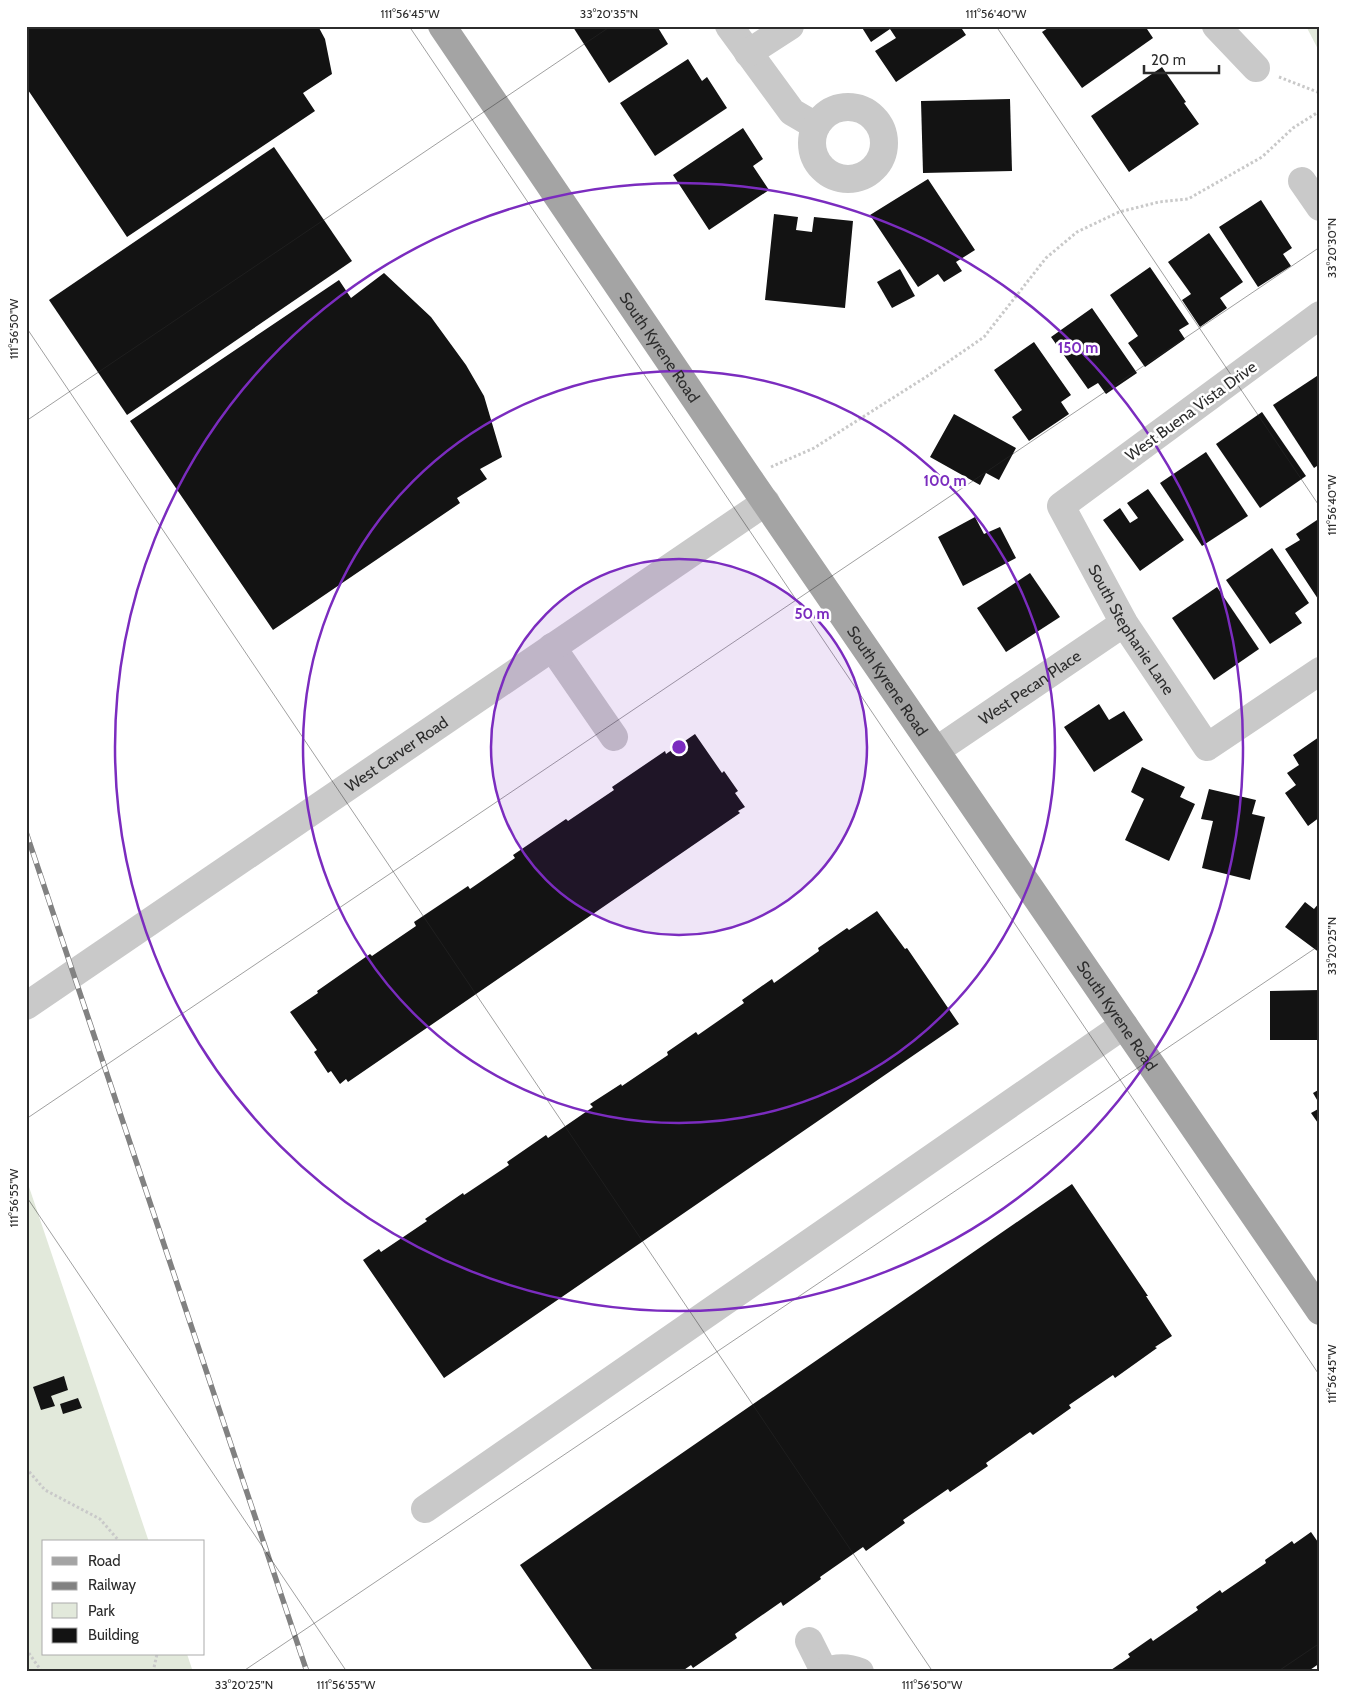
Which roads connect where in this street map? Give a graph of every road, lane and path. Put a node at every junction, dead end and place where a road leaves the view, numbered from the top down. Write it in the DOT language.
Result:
graph roads {
  1 [pos="442,26"];
  2 [pos="729,26"];
  3 [pos="790,26"];
  4 [pos="1216,26"];
  5 [pos="748,53"];
  6 [pos="1256,68"];
  7 [pos="1320,93"];
  8 [pos="1320,111"];
  9 [pos="816,126"];
  10 [pos="1302,181"];
  11 [pos="1320,207"];
  12 [pos="1320,315"];
  13 [pos="796,456"];
  14 [pos="766,502"];
  15 [pos="1061,506"];
  16 [pos="1124,623"];
  17 [pos="552,647"];
  18 [pos="1320,671"];
  19 [pos="614,737"];
  20 [pos="937,750"];
  21 [pos="26,1006"];
  22 [pos="1124,1025"];
  23 [pos="1320,1311"];
  24 [pos="26,1468"];
  25 [pos="425,1509"];
  26 [pos="118,1540"];
  27 [pos="809,1641"];
  28 [pos="26,1649"];
  29 [pos="157,1656"];
  30 [pos="42,1672"];
  31 [pos="154,1672"];
  32 [pos="824,1672"];
  33 [pos="860,1672"];
  1 -- 14 [label="main road, South Kyrene Road"];
  2 -- 5 [label="street"];
  3 -- 5 [label="street"];
  4 -- 6 [label="street"];
  5 -- 9 [label="street"];
  6 -- 7 [label="path"];
  8 -- 13 [label="path"];
  10 -- 11 [label="street"];
  12 -- 15 [label="street, West Buena Vista Drive"];
  14 -- 17 [label="street, West Carver Road"];
  14 -- 20 [label="main road, South Kyrene Road"];
  15 -- 16 [label="street, South Stephanie Lane"];
  16 -- 18 [label="street, South Stephanie Lane"];
  16 -- 20 [label="street, West Pecan Place"];
  17 -- 19 [label="street"];
  17 -- 21 [label="street, West Carver Road"];
  20 -- 22 [label="main road, South Kyrene Road"];
  22 -- 23 [label="main road, South Kyrene Road"];
  22 -- 25 [label="street"];
  24 -- 26 [label="path"];
  27 -- 32 [label="street"];
  28 -- 30 [label="path"];
  29 -- 31 [label="path"];
  32 -- 33 [label="street"];
}
